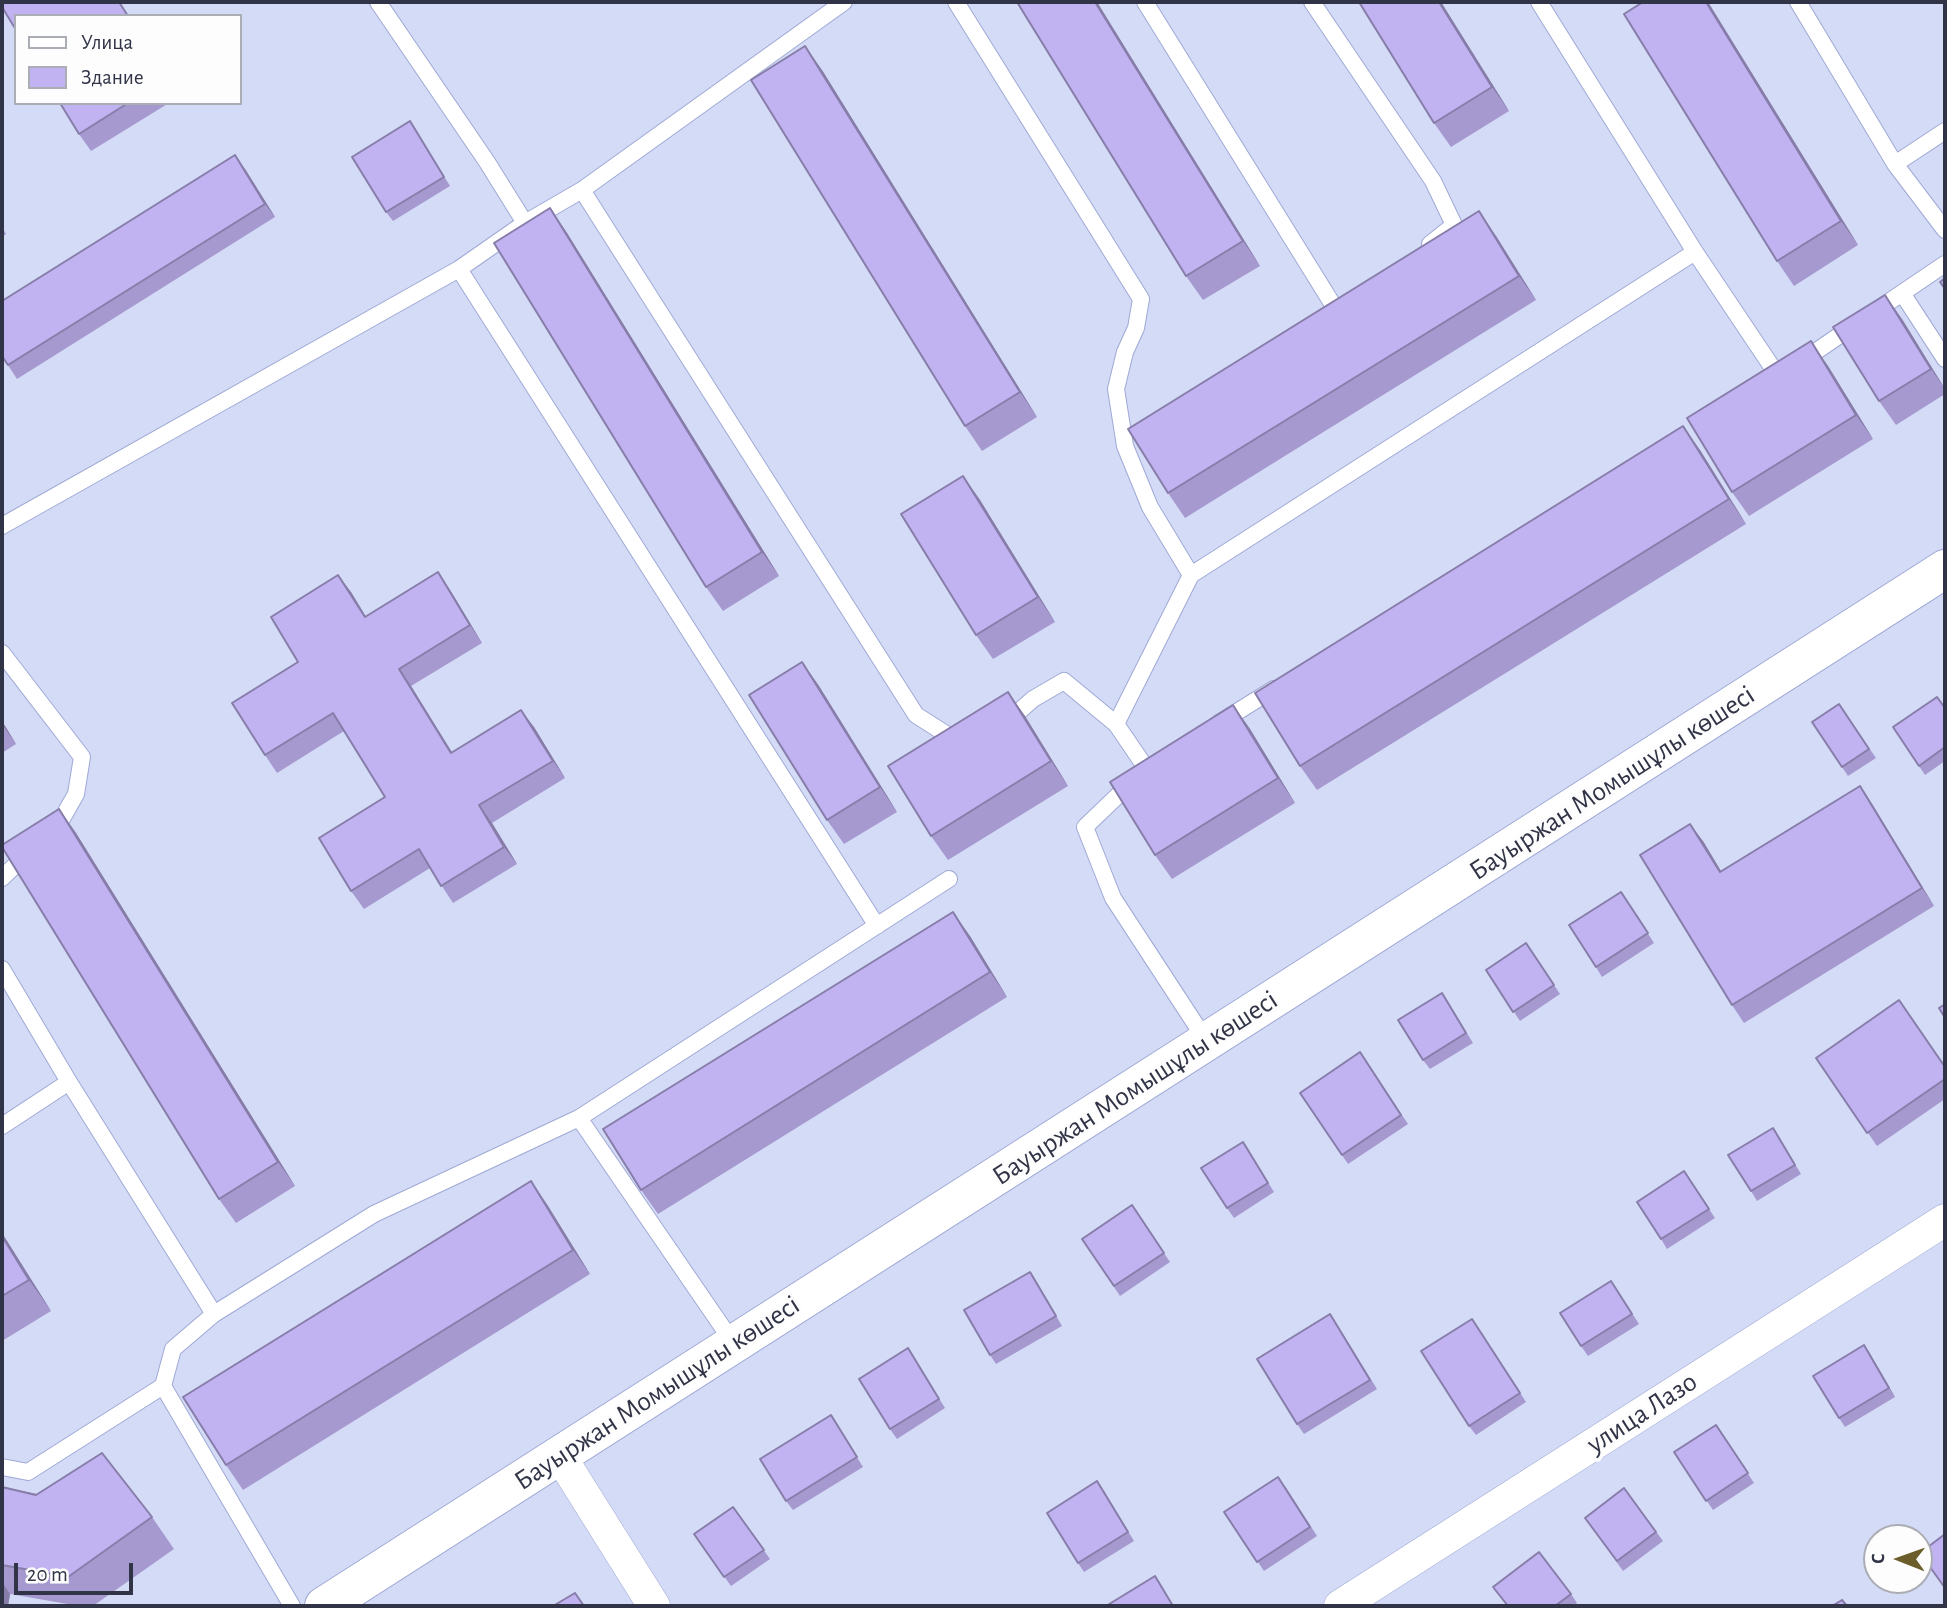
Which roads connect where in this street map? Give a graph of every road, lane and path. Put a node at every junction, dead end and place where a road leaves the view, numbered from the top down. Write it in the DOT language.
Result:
graph roads {
  1 [pos="378,2"];
  2 [pos="844,2"];
  3 [pos="956,2"];
  4 [pos="1145,2"];
  5 [pos="1312,2"];
  6 [pos="1538,2"];
  7 [pos="1798,2"];
  8 [pos="1945,131"];
  9 [pos="1895,164"];
  10 [pos="582,190"];
  11 [pos="525,223"];
  12 [pos="1945,230"];
  13 [pos="1695,252"];
  14 [pos="1412,257"];
  15 [pos="1945,264"];
  16 [pos="458,269"];
  17 [pos="1902,293"];
  18 [pos="1338,313"];
  19 [pos="1945,359"];
  20 [pos="2,526"];
  21 [pos="1945,569"];
  22 [pos="1191,575"];
  23 [pos="2,653"];
  24 [pos="1286,681"];
  25 [pos="1116,724"];
  26 [pos="1204,732"];
  27 [pos="993,735"];
  28 [pos="971,736"];
  29 [pos="2,878"];
  30 [pos="949,879"];
  31 [pos="877,926"];
  32 [pos="2,969"];
  33 [pos="1207,1042"];
  34 [pos="69,1082"];
  35 [pos="579,1118"];
  36 [pos="2,1126"];
  37 [pos="1945,1220"];
  38 [pos="214,1314"];
  39 [pos="734,1344"];
  40 [pos="163,1386"];
  41 [pos="560,1455"];
  42 [pos="2,1467"];
  43 [pos="292,1606"];
  44 [pos="324,1606"];
  45 [pos="654,1606"];
  46 [pos="1340,1606"];
  1 -- 11 [label="lane"];
  2 -- 10 [label="lane"];
  3 -- 22 [label="lane"];
  4 -- 18 [label="lane"];
  5 -- 14 [label="lane"];
  6 -- 13 [label="lane"];
  7 -- 9 [label="lane"];
  8 -- 9 [label="lane"];
  9 -- 12 [label="lane"];
  10 -- 11 [label="lane"];
  10 -- 28 [label="lane"];
  11 -- 16 [label="lane"];
  13 -- 17 [label="lane"];
  13 -- 22 [label="lane"];
  15 -- 17 [label="lane"];
  16 -- 20 [label="lane"];
  16 -- 31 [label="lane"];
  17 -- 19 [label="lane"];
  21 -- 33 [label="street, Бауыржан Момышұлы көшесі"];
  22 -- 25 [label="lane"];
  23 -- 29 [label="lane"];
  24 -- 26 [label="lane"];
  25 -- 27 [label="lane"];
  25 -- 33 [label="lane"];
  30 -- 31 [label="lane"];
  31 -- 35 [label="lane"];
  32 -- 34 [label="lane"];
  33 -- 39 [label="street, Бауыржан Момышұлы көшесі"];
  34 -- 36 [label="lane"];
  34 -- 38 [label="lane"];
  35 -- 38 [label="lane"];
  35 -- 39 [label="lane"];
  37 -- 46 [label="street, улица Лазо"];
  38 -- 40 [label="lane"];
  39 -- 41 [label="street, Бауыржан Момышұлы көшесі"];
  40 -- 42 [label="lane"];
  40 -- 43 [label="lane"];
  41 -- 44 [label="street, Бауыржан Момышұлы көшесі"];
  41 -- 45 [label="street"];
}
